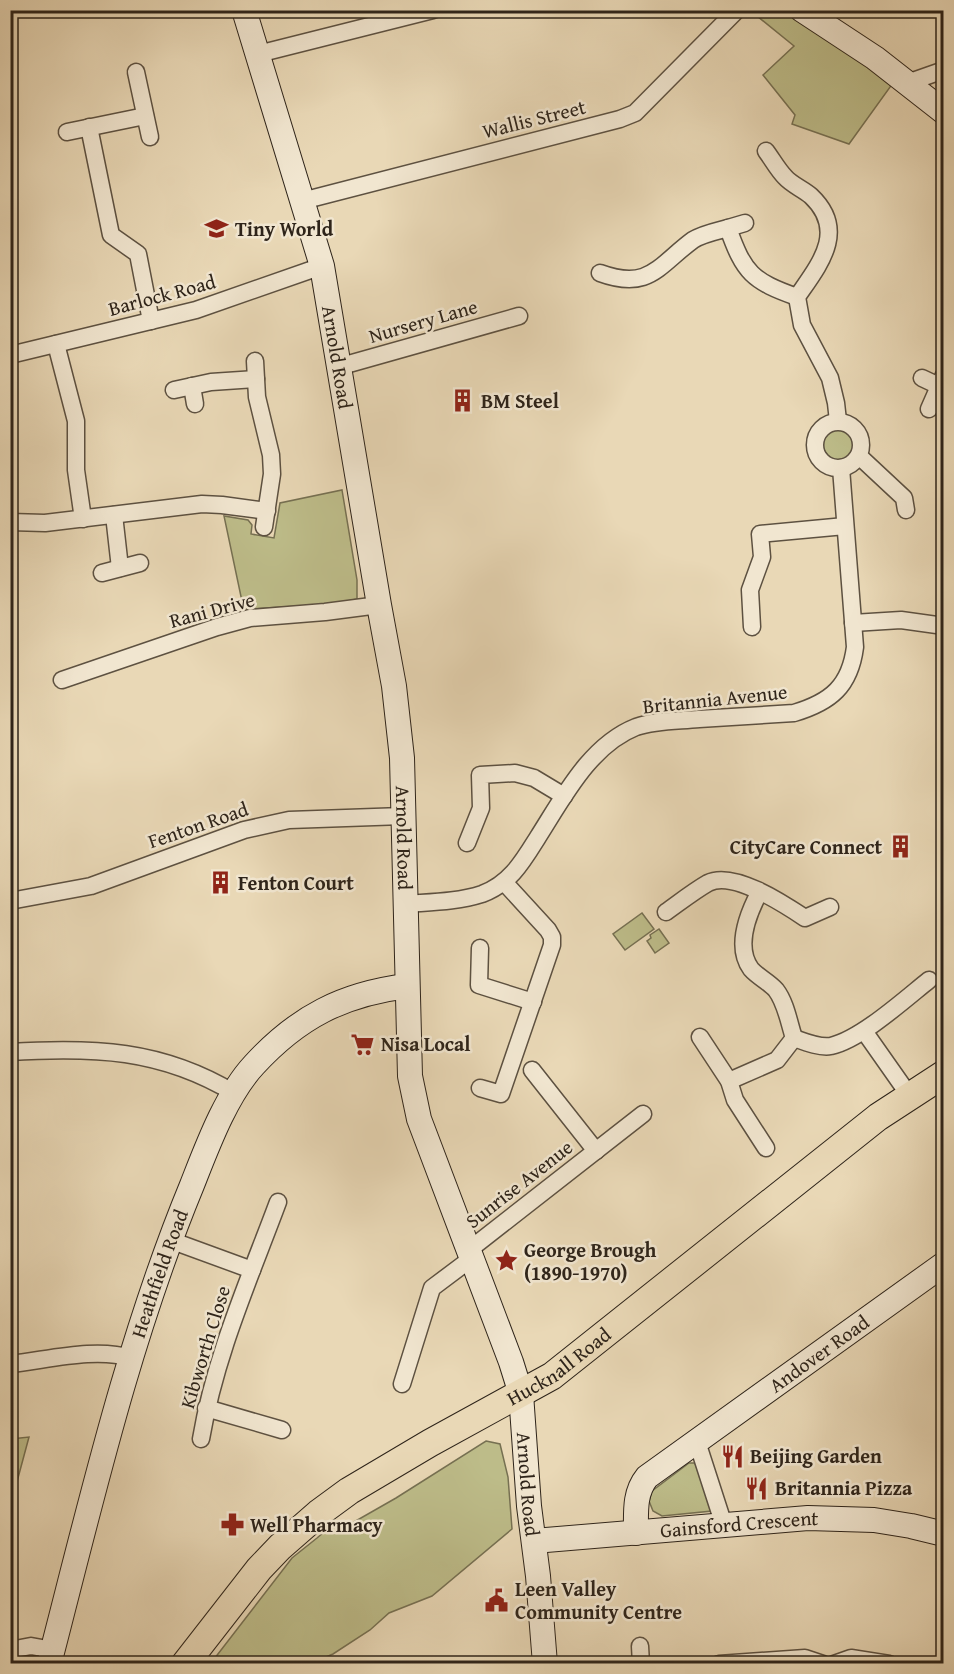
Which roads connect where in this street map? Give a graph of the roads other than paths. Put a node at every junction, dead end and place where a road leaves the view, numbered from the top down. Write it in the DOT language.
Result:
graph roads {
  1 [pos="244,10"];
  2 [pos="433,10"];
  3 [pos="737,10"];
  4 [pos="802,10"];
  5 [pos="258,54"];
  6 [pos="944,70"];
  7 [pos="136,72"];
  8 [pos="907,83"];
  9 [pos="944,112"];
  10 [pos="145,116"];
  11 [pos="89,127"];
  12 [pos="68,132"];
  13 [pos="150,137"];
  14 [pos="766,151"];
  15 [pos="302,201"];
  16 [pos="745,223"];
  17 [pos="728,228"];
  18 [pos="322,267"];
  19 [pos="600,273"];
  20 [pos="796,297"];
  21 [pos="519,316"];
  22 [pos="151,321"];
  23 [pos="56,344"];
  24 [pos="10,355"];
  25 [pos="255,361"];
  26 [pos="339,367"];
  27 [pos="921,378"];
  28 [pos="256,379"];
  29 [pos="941,380"];
  30 [pos="192,386"];
  31 [pos="174,390"];
  32 [pos="195,404"];
  33 [pos="928,409"];
  34 [pos="838,421"];
  35 [pos="859,456"];
  36 [pos="841,468"];
  37 [pos="906,510"];
  38 [pos="114,515"];
  39 [pos="83,519"];
  40 [pos="10,522"];
  41 [pos="845,526"];
  42 [pos="140,563"];
  43 [pos="120,568"];
  44 [pos="102,573"];
  45 [pos="379,605"];
  46 [pos="853,623"];
  47 [pos="944,626"];
  48 [pos="752,627"];
  49 [pos="62,680"];
  50 [pos="564,796"];
  51 [pos="403,816"];
  52 [pos="467,843"];
  53 [pos="504,882"];
  54 [pos="759,893"];
  55 [pos="10,901"];
  56 [pos="405,904"];
  57 [pos="830,907"];
  58 [pos="666,912"];
  59 [pos="480,948"];
  60 [pos="929,981"];
  61 [pos="407,986"];
  62 [pos="532,1002"];
  63 [pos="864,1031"];
  64 [pos="700,1037"];
  65 [pos="794,1038"];
  66 [pos="10,1052"];
  67 [pos="532,1070"];
  68 [pos="944,1074"];
  69 [pos="729,1081"];
  70 [pos="480,1088"];
  71 [pos="234,1093"];
  72 [pos="909,1095"];
  73 [pos="643,1114"];
  74 [pos="766,1148"];
  75 [pos="596,1151"];
  76 [pos="278,1202"];
  77 [pos="170,1240"];
  78 [pos="470,1254"];
  79 [pos="944,1264"];
  80 [pos="252,1270"];
  81 [pos="131,1358"];
  82 [pos="410,1359"];
  83 [pos="10,1364"];
  84 [pos="426,1364"];
  85 [pos="402,1384"];
  86 [pos="521,1394"];
  87 [pos="206,1408"];
  88 [pos="282,1430"];
  89 [pos="201,1438"];
  90 [pos="694,1443"];
  91 [pos="722,1526"];
  92 [pos="636,1533"];
  93 [pos="944,1534"];
  94 [pos="534,1541"];
  95 [pos="640,1646"];
  96 [pos="10,1650"];
  97 [pos="51,1657"];
  98 [pos="185,1664"];
  99 [pos="545,1664"];
  100 [pos="641,1664"];
  101 [pos="719,1664"];
  102 [pos="823,1664"];
  103 [pos="834,1664"];
  104 [pos="889,1664"];
  1 -- 5 [label="main road, Arnold Road"];
  2 -- 5 [label="street"];
  3 -- 15 [label="street, Wallis Street"];
  4 -- 8 [label="main road"];
  5 -- 15 [label="main road, Arnold Road"];
  6 -- 8 [label="street"];
  7 -- 10 [label="street"];
  8 -- 9 [label="main road"];
  10 -- 11 [label="street"];
  10 -- 13 [label="street"];
  11 -- 12 [label="street"];
  11 -- 22 [label="street"];
  14 -- 20 [label="street"];
  15 -- 18 [label="main road, Arnold Road"];
  16 -- 17 [label="street"];
  17 -- 19 [label="street"];
  17 -- 20 [label="street"];
  18 -- 22 [label="street, Barlock Road"];
  18 -- 26 [label="main road, Arnold Road"];
  20 -- 34 [label="street"];
  21 -- 26 [label="street, Nursery Lane"];
  22 -- 23 [label="street, Barlock Road"];
  23 -- 24 [label="street, Barlock Road"];
  23 -- 39 [label="street"];
  25 -- 28 [label="street"];
  26 -- 45 [label="main road, Arnold Road"];
  27 -- 29 [label="street"];
  28 -- 30 [label="street"];
  28 -- 38 [label="street"];
  29 -- 33 [label="street"];
  30 -- 31 [label="street"];
  30 -- 32 [label="street"];
  34 -- 35 [label="street"];
  34 -- 36 [label="street"];
  35 -- 36 [label="street"];
  35 -- 37 [label="street"];
  36 -- 41 [label="street, Britannia Avenue"];
  38 -- 39 [label="street"];
  38 -- 43 [label="street"];
  39 -- 40 [label="street"];
  41 -- 46 [label="street, Britannia Avenue"];
  41 -- 48 [label="street"];
  42 -- 43 [label="street"];
  43 -- 44 [label="street"];
  45 -- 49 [label="street, Rani Drive"];
  45 -- 51 [label="main road, Arnold Road"];
  46 -- 47 [label="street"];
  46 -- 50 [label="street, Britannia Avenue"];
  50 -- 52 [label="street"];
  50 -- 53 [label="street, Britannia Avenue"];
  51 -- 55 [label="street, Fenton Road"];
  51 -- 56 [label="main road, Arnold Road"];
  53 -- 56 [label="street, Britannia Avenue"];
  53 -- 62 [label="street"];
  54 -- 57 [label="street"];
  54 -- 58 [label="street"];
  54 -- 65 [label="street"];
  56 -- 61 [label="main road, Arnold Road"];
  59 -- 62 [label="street"];
  60 -- 63 [label="street"];
  61 -- 71 [label="main road, Heathfield Road"];
  61 -- 78 [label="main road, Arnold Road"];
  62 -- 70 [label="street"];
  63 -- 65 [label="street"];
  63 -- 72 [label="street"];
  64 -- 69 [label="street"];
  65 -- 69 [label="street"];
  66 -- 71 [label="street"];
  67 -- 75 [label="street, Sunrise Avenue"];
  68 -- 72 [label="main road, Hucknall Road"];
  69 -- 74 [label="street"];
  71 -- 77 [label="main road, Heathfield Road"];
  72 -- 86 [label="main road, Hucknall Road"];
  73 -- 75 [label="street, Sunrise Avenue"];
  75 -- 78 [label="street, Sunrise Avenue"];
  76 -- 80 [label="street, Kibworth Close"];
  77 -- 80 [label="street, Kibworth Close"];
  77 -- 81 [label="main road, Heathfield Road"];
  78 -- 82 [label="street, Sunrise Avenue"];
  78 -- 86 [label="main road, Arnold Road"];
  79 -- 90 [label="main road, Andover Road"];
  80 -- 87 [label="street, Kibworth Close"];
  81 -- 83 [label="street"];
  81 -- 97 [label="main road, Heathfield Road"];
  82 -- 84 [label="street"];
  82 -- 85 [label="street, Sunrise Avenue"];
  86 -- 94 [label="main road, Arnold Road"];
  86 -- 98 [label="main road, Hucknall Road"];
  87 -- 88 [label="street"];
  87 -- 89 [label="street, Kibworth Close"];
  90 -- 91 [label="street"];
  90 -- 92 [label="main road, Andover Road"];
  91 -- 92 [label="main road, Gainsford Crescent"];
  91 -- 93 [label="main road, Gainsford Crescent"];
  92 -- 94 [label="main road, Gainsford Crescent"];
  94 -- 99 [label="main road, Arnold Road"];
  95 -- 100 [label="street"];
  96 -- 97 [label="street"];
  101 -- 102 [label="street"];
  103 -- 104 [label="street"];
}
